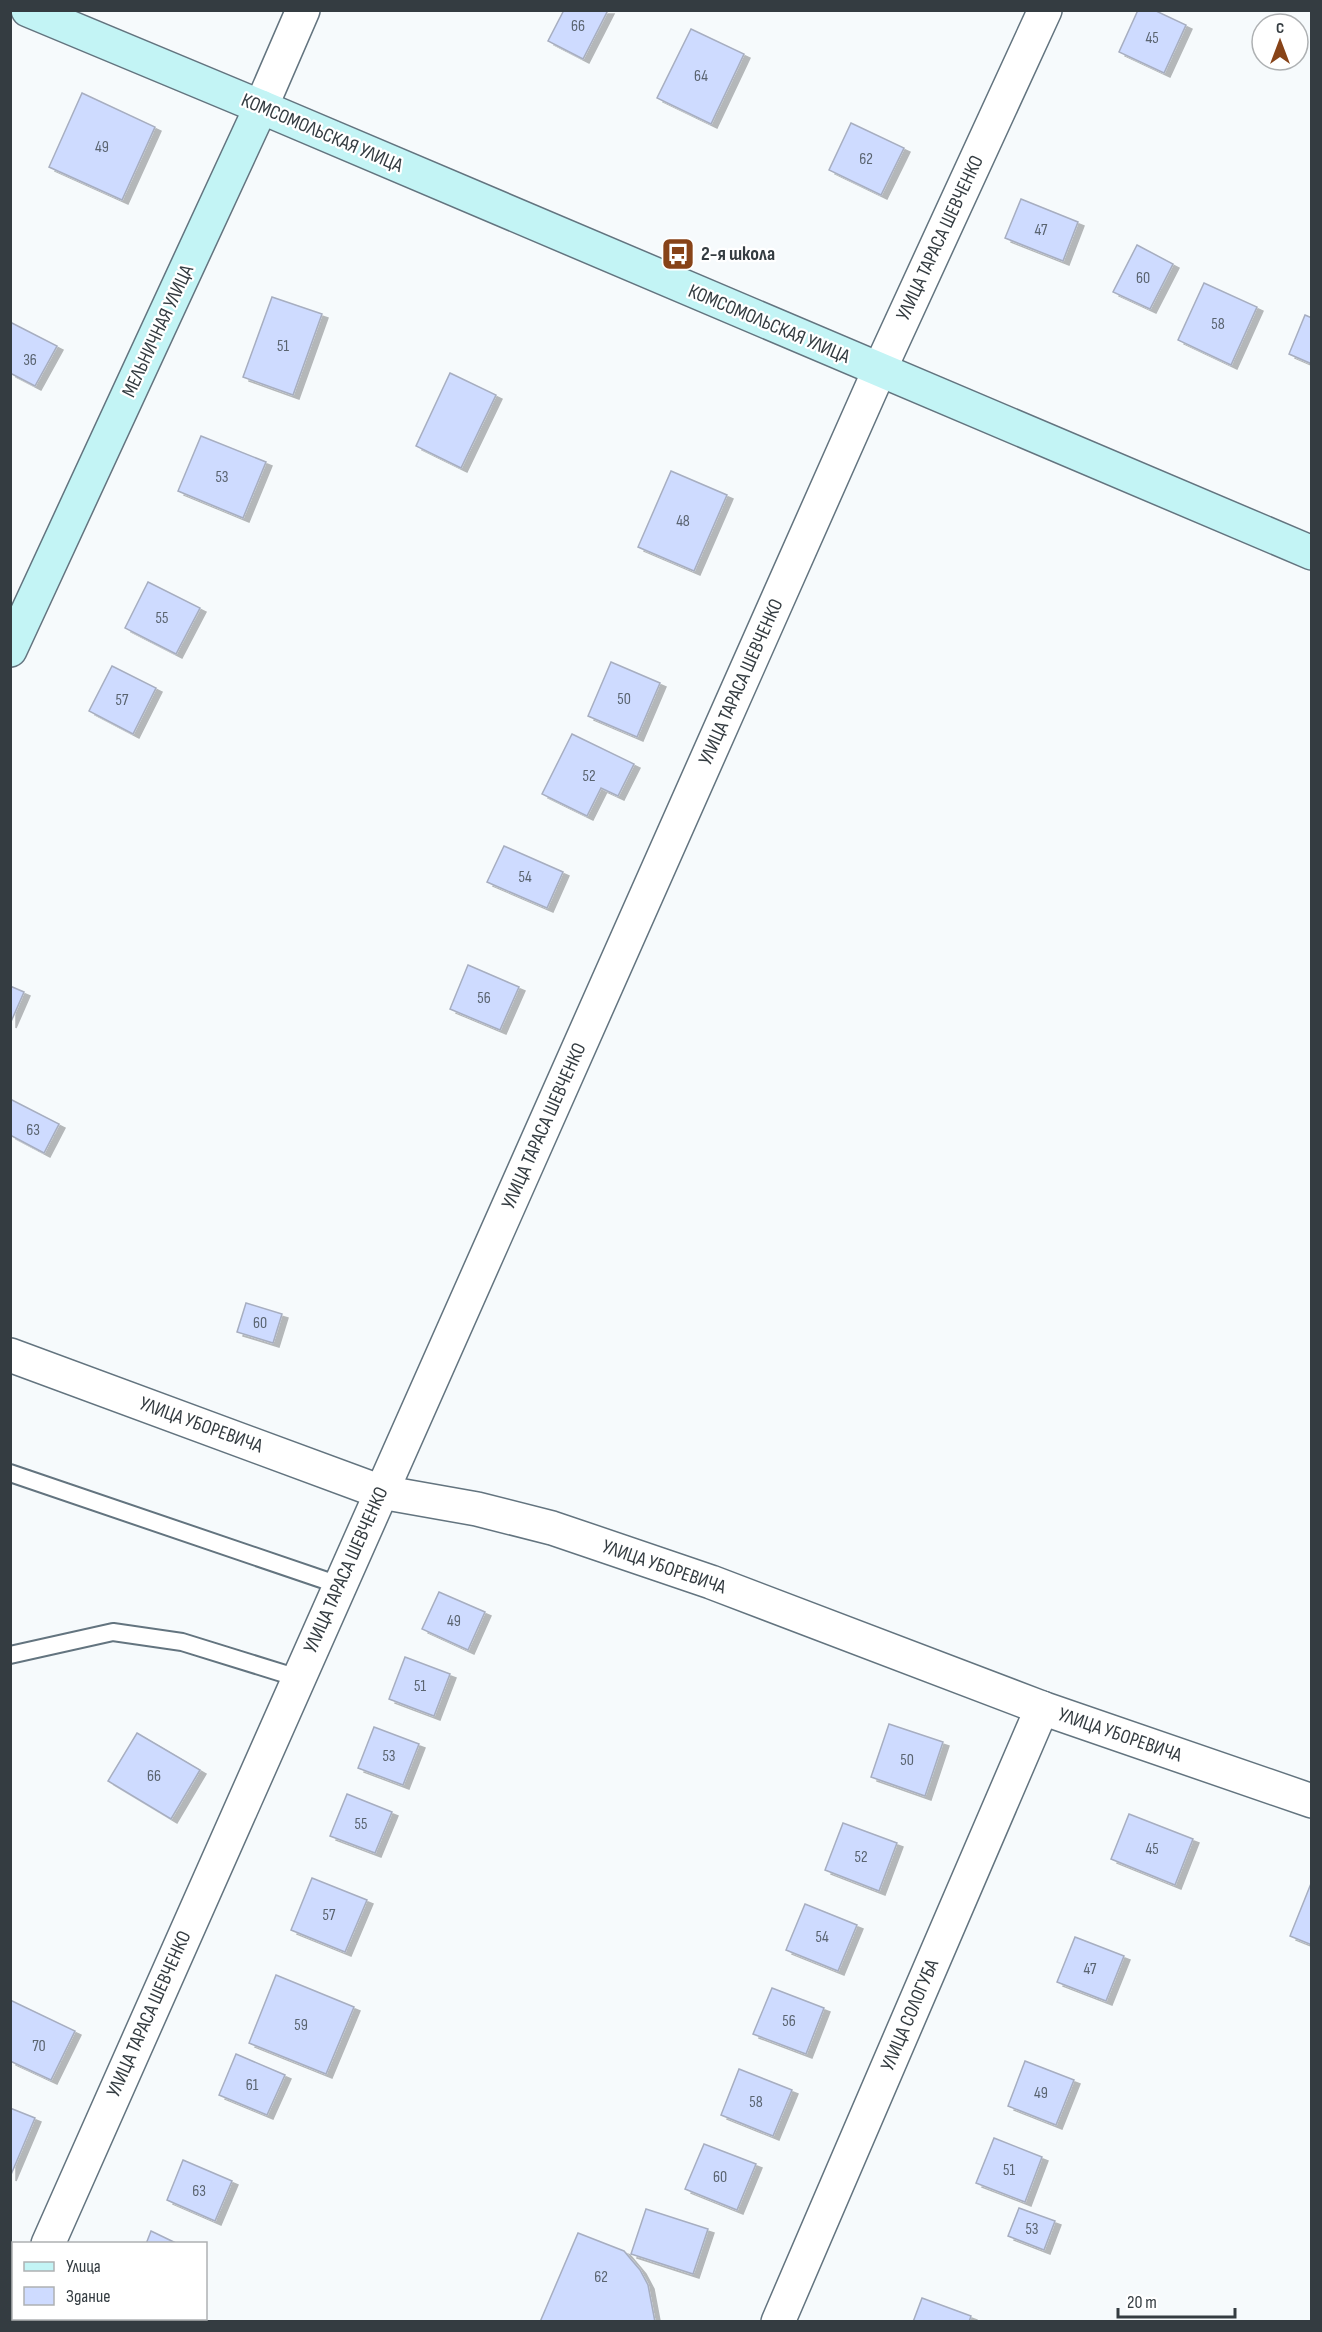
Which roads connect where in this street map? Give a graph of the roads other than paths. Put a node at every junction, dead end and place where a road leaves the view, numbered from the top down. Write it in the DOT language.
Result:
graph roads {
  1 [pos="28,10"];
  2 [pos="303,10"];
  3 [pos="1045,10"];
  4 [pos="261,107"];
  5 [pos="879,371"];
  6 [pos="1311,553"];
  7 [pos="10,650"];
  8 [pos="10,1355"];
  9 [pos="10,1473"];
  10 [pos="381,1492"];
  11 [pos="339,1585"];
  12 [pos="10,1655"];
  13 [pos="298,1678"];
  14 [pos="1042,1708"];
  15 [pos="1311,1801"];
  16 [pos="49,2242"];
  17 [pos="778,2322"];
  1 -- 4 [label="main road, КОМСОМОЛЬСКАЯ УЛИЦА"];
  2 -- 4 [label="street, МЕЛЬНИЧНАЯ УЛИЦА"];
  3 -- 5 [label="street, УЛИЦА ТАРАСА ШЕВЧЕНКО"];
  4 -- 5 [label="main road, КОМСОМОЛЬСКАЯ УЛИЦА"];
  4 -- 7 [label="main road, МЕЛЬНИЧНАЯ УЛИЦА"];
  5 -- 6 [label="main road, КОМСОМОЛЬСКАЯ УЛИЦА"];
  5 -- 10 [label="street, УЛИЦА ТАРАСА ШЕВЧЕНКО"];
  8 -- 10 [label="street, УЛИЦА УБОРЕВИЧА"];
  9 -- 11 [label="lane"];
  10 -- 11 [label="street, УЛИЦА ТАРАСА ШЕВЧЕНКО"];
  10 -- 14 [label="street, УЛИЦА УБОРЕВИЧА"];
  11 -- 13 [label="street, УЛИЦА ТАРАСА ШЕВЧЕНКО"];
  12 -- 13 [label="lane"];
  13 -- 16 [label="street, УЛИЦА ТАРАСА ШЕВЧЕНКО"];
  14 -- 15 [label="street, УЛИЦА УБОРЕВИЧА"];
  14 -- 17 [label="street, УЛИЦА СОЛОГУБА"];
}
